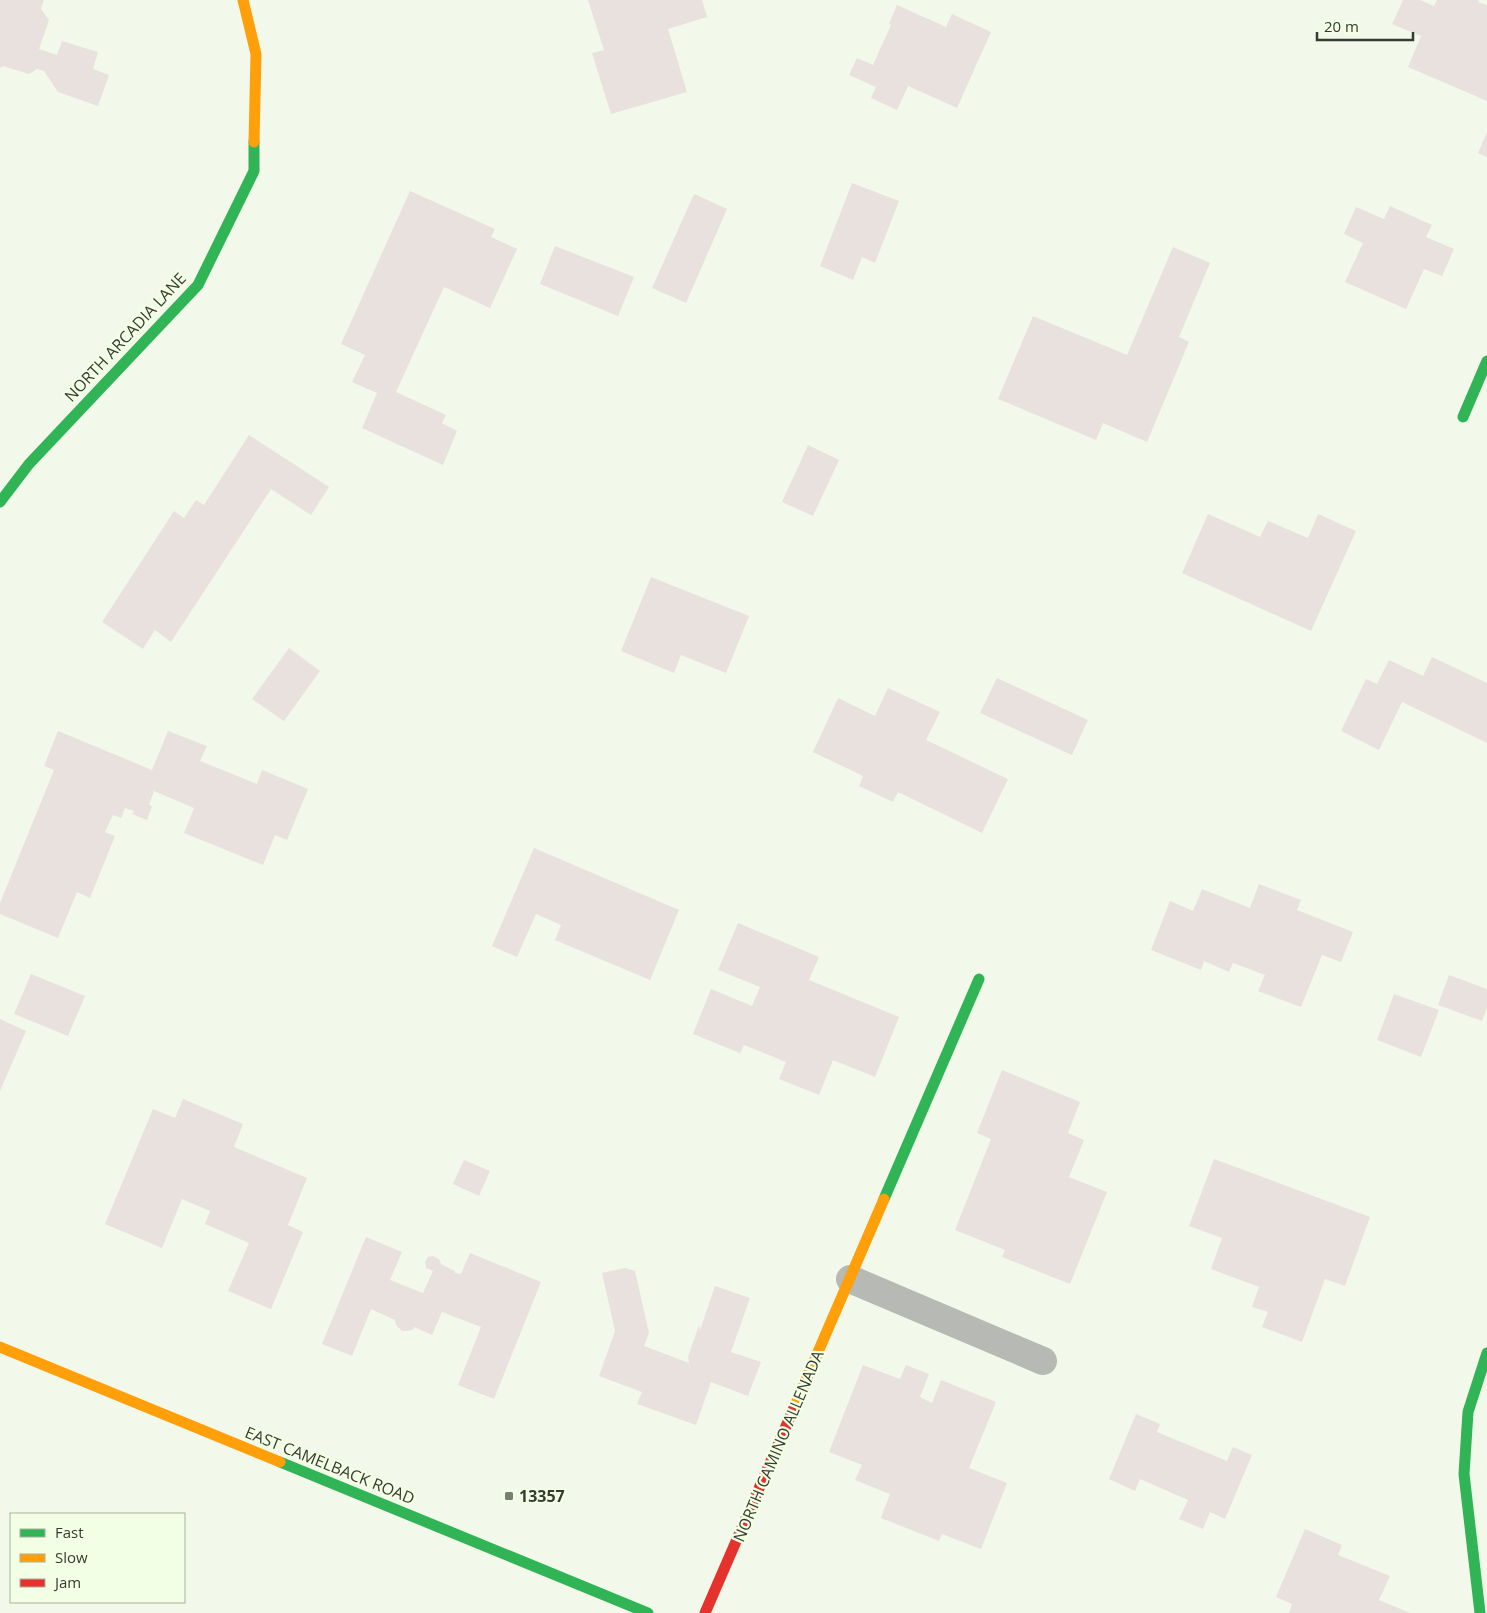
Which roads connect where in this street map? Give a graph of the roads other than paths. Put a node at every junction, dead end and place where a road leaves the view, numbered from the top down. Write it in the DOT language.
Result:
graph roads {
  1 [pos="243,0"];
  2 [pos="1487,361"];
  3 [pos="1463,417"];
  4 [pos="0,502"];
  5 [pos="979,979"];
  6 [pos="850,1278"];
  7 [pos="0,1347"];
  8 [pos="1487,1353"];
  9 [pos="1043,1361"];
  10 [pos="648,1613"];
  11 [pos="705,1613"];
  12 [pos="1480,1613"];
  1 -- 4 [label="street, NORTH ARCADIA LANE"];
  2 -- 3 [label="street"];
  5 -- 6 [label="street, NORTH CAMINO ALLENADA"];
  6 -- 9 [label="street"];
  6 -- 11 [label="street, NORTH CAMINO ALLENADA"];
  7 -- 10 [label="street, EAST CAMELBACK ROAD"];
  8 -- 12 [label="street"];
}
